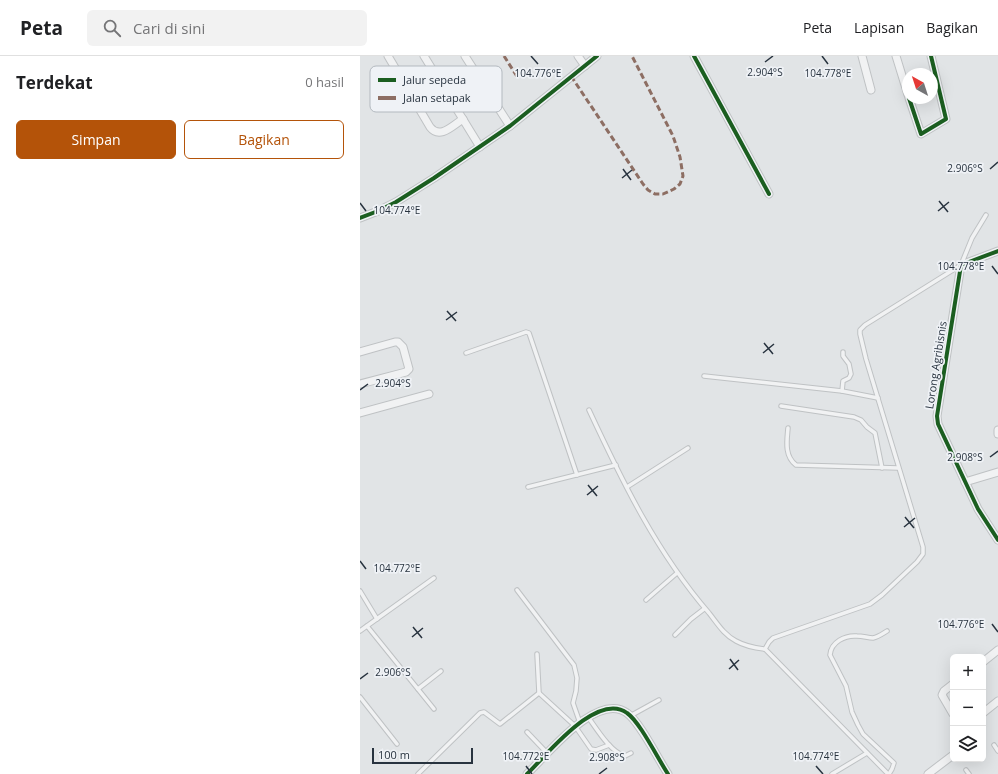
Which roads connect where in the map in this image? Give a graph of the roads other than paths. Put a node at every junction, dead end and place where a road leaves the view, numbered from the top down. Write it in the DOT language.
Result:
graph roads {
  1 [pos="388,56"];
  2 [pos="424,56"];
  3 [pos="465,56"];
  4 [pos="578,56"];
  5 [pos="597,56"];
  6 [pos="694,56"];
  7 [pos="862,56"];
  8 [pos="896,56"];
  9 [pos="931,56"];
  10 [pos="394,66"];
  11 [pos="430,66"];
  12 [pos="471,66"];
  13 [pos="585,66"];
  14 [pos="934,68"];
  15 [pos="902,76"];
  16 [pos="938,85"];
  17 [pos="871,90"];
  18 [pos="910,104"];
  19 [pos="421,112"];
  20 [pos="459,112"];
  21 [pos="501,112"];
  22 [pos="463,119"];
  23 [pos="510,126"];
  24 [pos="480,146"];
  25 [pos="769,194"];
  26 [pos="986,215"];
  27 [pos="360,218"];
  28 [pos="998,251"];
  29 [pos="961,265"];
  30 [pos="360,352"];
  31 [pos="843,352"];
  32 [pos="466,353"];
  33 [pos="704,376"];
  34 [pos="360,384"];
  35 [pos="842,391"];
  36 [pos="429,394"];
  37 [pos="878,398"];
  38 [pos="781,406"];
  39 [pos="589,410"];
  40 [pos="360,413"];
  41 [pos="788,428"];
  42 [pos="998,430"];
  43 [pos="998,434"];
  44 [pos="688,448"];
  45 [pos="616,465"];
  46 [pos="882,468"];
  47 [pos="898,468"];
  48 [pos="998,472"];
  49 [pos="577,475"];
  50 [pos="965,482"];
  51 [pos="528,487"];
  52 [pos="627,487"];
  53 [pos="998,540"];
  54 [pos="677,573"];
  55 [pos="434,578"];
  56 [pos="516,590"];
  57 [pos="360,591"];
  58 [pos="646,600"];
  59 [pos="704,609"];
  60 [pos="377,620"];
  61 [pos="367,626"];
  62 [pos="360,631"];
  63 [pos="887,631"];
  64 [pos="675,635"];
  65 [pos="765,649"];
  66 [pos="998,650"];
  67 [pos="537,654"];
  68 [pos="986,660"];
  69 [pos="441,671"];
  70 [pos="950,686"];
  71 [pos="418,689"];
  72 [pos="539,694"];
  73 [pos="360,697"];
  74 [pos="659,700"];
  75 [pos="998,701"];
  76 [pos="434,709"];
  77 [pos="950,709"];
  78 [pos="986,711"];
  79 [pos="630,716"];
  80 [pos="588,717"];
  81 [pos="577,724"];
  82 [pos="527,732"];
  83 [pos="397,744"];
  84 [pos="994,744"];
  85 [pos="609,745"];
  86 [pos="998,751"];
  87 [pos="631,753"];
  88 [pos="867,753"];
  89 [pos="547,754"];
  90 [pos="950,758"];
  91 [pos="838,770"];
  92 [pos="966,770"];
  93 [pos="418,774"];
  94 [pos="527,774"];
  95 [pos="668,774"];
  96 [pos="832,774"];
  97 [pos="841,774"];
  98 [pos="888,774"];
  99 [pos="928,774"];
  100 [pos="969,774"];
  1 -- 10 [label="street"];
  2 -- 11 [label="street"];
  3 -- 12 [label="street"];
  4 -- 13 [label="street"];
  5 -- 13 [label="street"];
  6 -- 25 [label="street"];
  7 -- 17 [label="street"];
  8 -- 15 [label="street"];
  9 -- 14 [label="street"];
  13 -- 23 [label="street"];
  16 -- 18 [label="street"];
  19 -- 22 [label="street"];
  20 -- 22 [label="street"];
  21 -- 23 [label="street"];
  22 -- 24 [label="street"];
  23 -- 24 [label="street"];
  24 -- 27 [label="street"];
  26 -- 29 [label="lane"];
  28 -- 29 [label="street"];
  29 -- 37 [label="lane"];
  29 -- 50 [label="street, Lorong Agribisnis"];
  30 -- 34 [label="street"];
  31 -- 35 [label="lane"];
  32 -- 49 [label="lane"];
  33 -- 35 [label="lane"];
  35 -- 37 [label="lane"];
  36 -- 40 [label="street"];
  37 -- 47 [label="lane"];
  38 -- 46 [label="lane"];
  39 -- 45 [label="lane"];
  41 -- 46 [label="lane"];
  42 -- 43 [label="street"];
  44 -- 52 [label="lane"];
  45 -- 49 [label="lane"];
  45 -- 52 [label="lane"];
  46 -- 47 [label="lane"];
  47 -- 65 [label="lane"];
  48 -- 50 [label="street"];
  49 -- 51 [label="lane"];
  50 -- 53 [label="street, Lorong Agribisnis"];
  52 -- 54 [label="lane"];
  54 -- 58 [label="lane"];
  54 -- 59 [label="lane"];
  55 -- 60 [label="lane"];
  56 -- 81 [label="lane"];
  57 -- 60 [label="lane"];
  59 -- 64 [label="lane"];
  59 -- 65 [label="lane"];
  60 -- 61 [label="lane"];
  61 -- 62 [label="lane"];
  61 -- 71 [label="lane"];
  63 -- 98 [label="lane"];
  65 -- 88 [label="lane"];
  66 -- 68 [label="street"];
  67 -- 72 [label="lane"];
  69 -- 71 [label="lane"];
  70 -- 77 [label="street"];
  71 -- 76 [label="lane"];
  72 -- 81 [label="lane"];
  72 -- 93 [label="lane"];
  73 -- 83 [label="lane"];
  74 -- 79 [label="lane"];
  75 -- 78 [label="street"];
  79 -- 80 [label="street"];
  79 -- 95 [label="street"];
  80 -- 81 [label="street"];
  80 -- 85 [label="lane"];
  81 -- 85 [label="lane"];
  81 -- 89 [label="street"];
  82 -- 89 [label="lane"];
  84 -- 86 [label="lane"];
  85 -- 87 [label="lane"];
  88 -- 91 [label="lane"];
  88 -- 98 [label="lane"];
  89 -- 94 [label="street"];
  90 -- 99 [label="street"];
  91 -- 96 [label="lane"];
  91 -- 97 [label="lane"];
  92 -- 100 [label="lane"];
}
